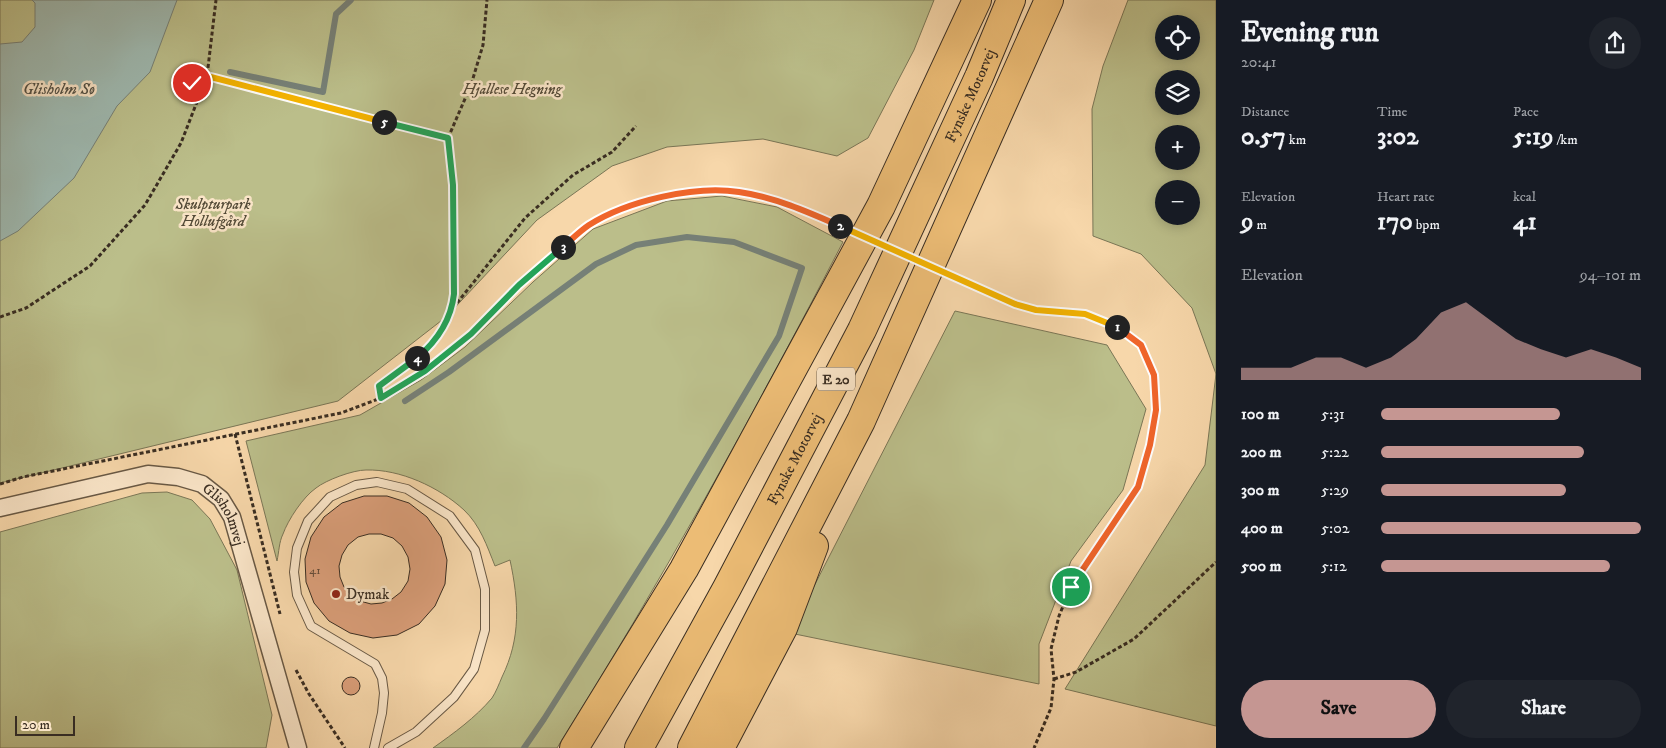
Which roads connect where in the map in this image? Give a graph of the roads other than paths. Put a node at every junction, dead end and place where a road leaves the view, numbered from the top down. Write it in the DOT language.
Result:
graph roads {
  1 [pos="977,0"];
  2 [pos="1011,0"];
  3 [pos="1049,0"];
  4 [pos="861,421"];
  5 [pos="0,508"];
  6 [pos="298,748"];
  7 [pos="374,748"];
  8 [pos="388,748"];
  9 [pos="574,748"];
  10 [pos="639,748"];
  11 [pos="692,748"];
  12 [pos="720,748"];
  1 -- 9 [label="highway"];
  2 -- 10 [label="highway, Fynske Motorvej / E 20"];
  3 -- 4 [label="highway, E 20"];
  4 -- 11 [label="highway, E 20"];
  4 -- 12 [label="highway"];
  5 -- 6 [label="street, Glisholmvej"];
  7 -- 8 [label="lane"];
}
